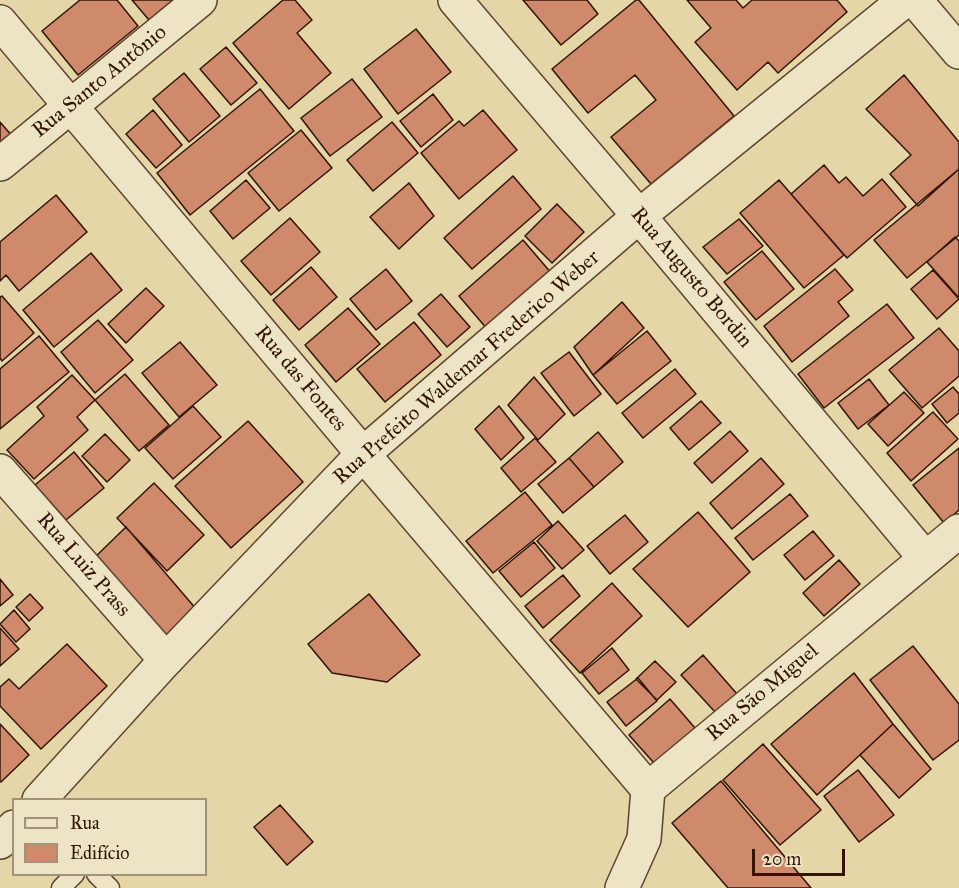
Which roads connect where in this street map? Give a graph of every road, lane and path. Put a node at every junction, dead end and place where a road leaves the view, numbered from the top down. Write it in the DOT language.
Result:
graph roads {
  1 [pos="200,0"];
  2 [pos="455,0"];
  3 [pos="905,0"];
  4 [pos="915,0"];
  5 [pos="0,22"];
  6 [pos="959,52"];
  7 [pos="70,105"];
  8 [pos="0,164"];
  9 [pos="639,216"];
  10 [pos="363,454"];
  11 [pos="0,471"];
  12 [pos="959,531"];
  13 [pos="925,558"];
  14 [pos="166,660"];
  15 [pos="648,789"];
  16 [pos="41,798"];
  17 [pos="12,829"];
  18 [pos="0,842"];
  19 [pos="73,876"];
  20 [pos="98,876"];
  21 [pos="61,888"];
  22 [pos="110,888"];
  23 [pos="621,888"];
  1 -- 7 [label="street, Rua Santo Antônio"];
  2 -- 9 [label="street, Rua Augusto Bordin"];
  3 -- 9 [label="street, Rua Prefeito Waldemar Frederico Weber"];
  4 -- 6 [label="street"];
  5 -- 7 [label="street, Rua das Fontes"];
  7 -- 8 [label="street, Rua Santo Antônio"];
  7 -- 10 [label="street, Rua das Fontes"];
  9 -- 10 [label="street, Rua Prefeito Waldemar Frederico Weber"];
  9 -- 13 [label="street, Rua Augusto Bordin"];
  10 -- 14 [label="street, Rua Prefeito Waldemar Frederico Weber"];
  10 -- 15 [label="street, Rua das Fontes"];
  11 -- 14 [label="street, Rua Luiz Prass"];
  12 -- 13 [label="street, Rua São Miguel"];
  13 -- 15 [label="street, Rua São Miguel"];
  14 -- 16 [label="street, Rua Prefeito Waldemar Frederico Weber"];
  15 -- 23 [label="street"];
  17 -- 18 [label="street"];
  19 -- 21 [label="lane"];
  20 -- 22 [label="lane"];
}
